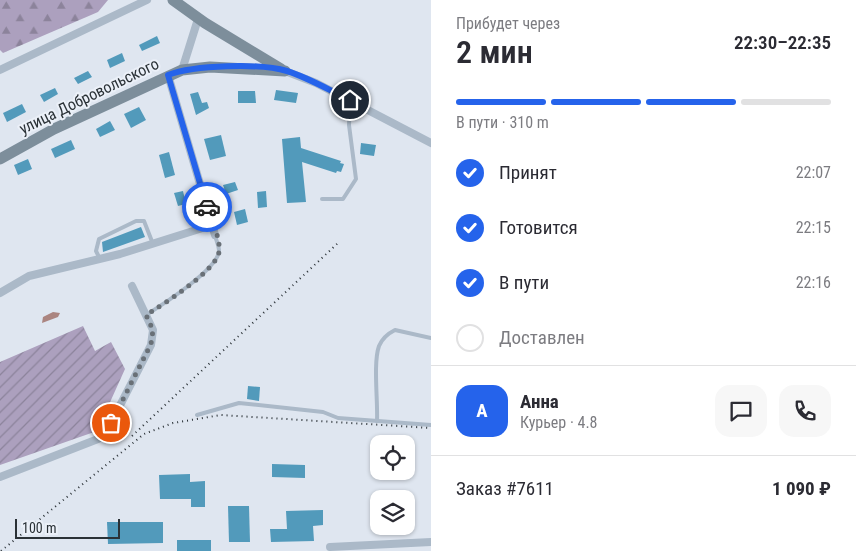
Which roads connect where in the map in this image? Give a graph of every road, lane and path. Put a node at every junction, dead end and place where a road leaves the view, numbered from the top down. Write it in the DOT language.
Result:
graph roads {
  1 [pos="147,0"];
  2 [pos="173,0"];
  3 [pos="198,19"];
  4 [pos="0,70"];
  5 [pos="182,70"];
  6 [pos="285,71"];
  7 [pos="168,75"];
  8 [pos="350,100"];
  9 [pos="431,143"];
  10 [pos="0,159"];
  11 [pos="322,199"];
  12 [pos="212,225"];
  13 [pos="215,235"];
  14 [pos="153,244"];
  15 [pos="100,259"];
  16 [pos="132,286"];
  17 [pos="0,293"];
  18 [pos="146,315"];
  19 [pos="431,338"];
  20 [pos="197,415"];
  21 [pos="377,421"];
  22 [pos="431,425"];
  23 [pos="0,477"];
  24 [pos="431,542"];
  25 [pos="329,549"];
  1 -- 4 [label="street"];
  2 -- 3 [label="street"];
  3 -- 5 [label="street"];
  3 -- 6 [label="street"];
  5 -- 6 [label="street, улица Добровольского"];
  5 -- 7 [label="street, улица Добровольского"];
  6 -- 8 [label="street"];
  7 -- 10 [label="street, улица Добровольского"];
  7 -- 12 [label="street"];
  8 -- 9 [label="street"];
  8 -- 11 [label="lane"];
  12 -- 13 [label="street"];
  12 -- 14 [label="street"];
  13 -- 18 [label="lane"];
  14 -- 15 [label="street"];
  14 -- 15 [label="lane"];
  15 -- 17 [label="street"];
  16 -- 18 [label="street"];
  18 -- 23 [label="street"];
  19 -- 21 [label="lane"];
  20 -- 21 [label="lane"];
  21 -- 22 [label="lane"];
  24 -- 25 [label="street"];
}
